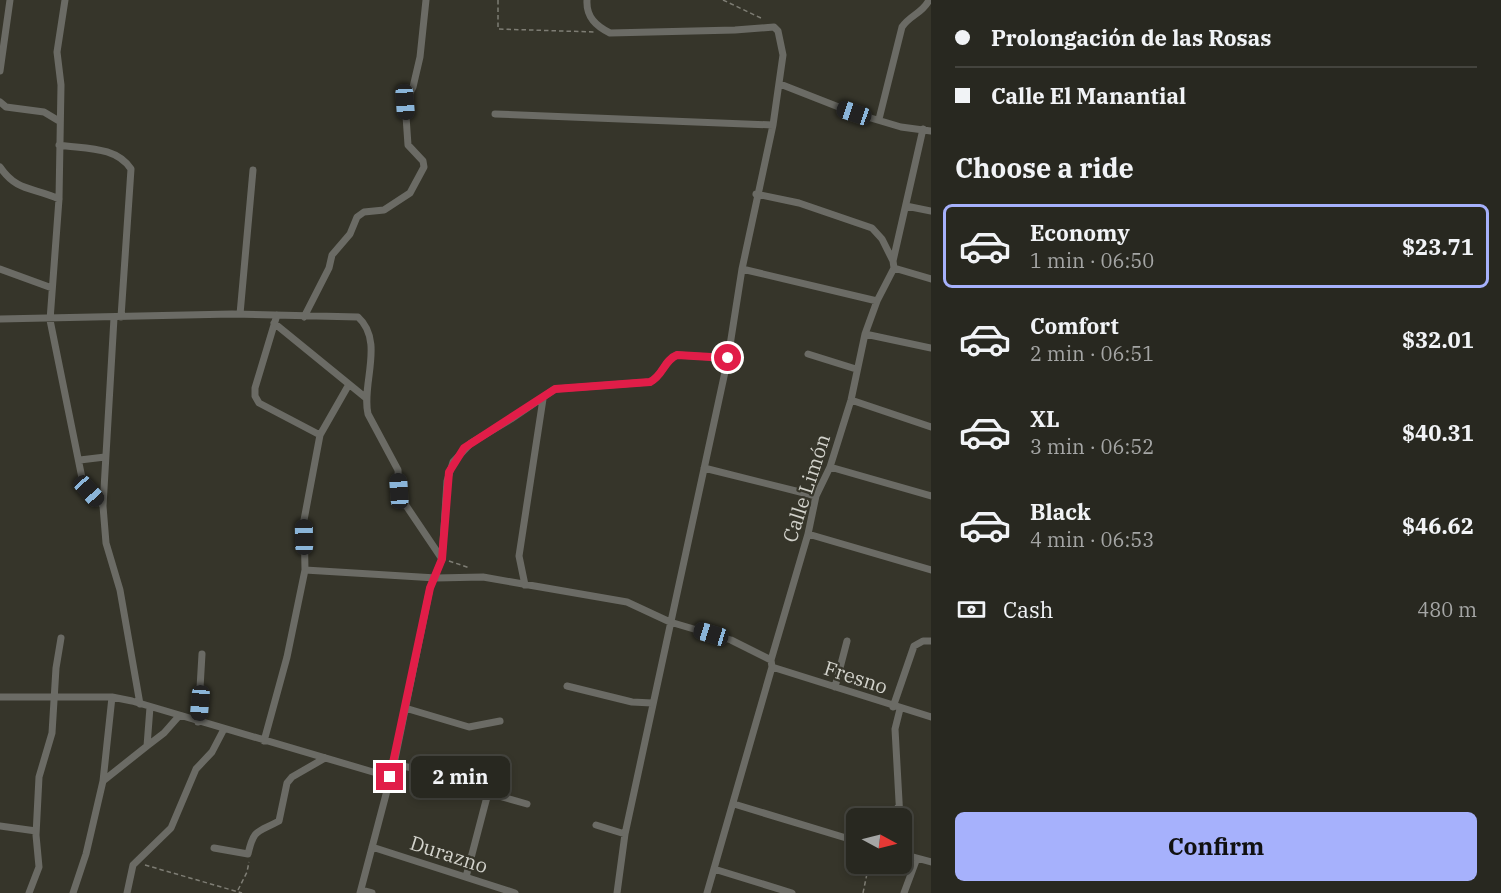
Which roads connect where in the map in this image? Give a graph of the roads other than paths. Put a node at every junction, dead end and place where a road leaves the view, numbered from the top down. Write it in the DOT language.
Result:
graph roads {
  1 [pos="10,0"];
  2 [pos="65,0"];
  3 [pos="426,0"];
  4 [pos="587,0"];
  5 [pos="929,0"];
  6 [pos="0,71"];
  7 [pos="780,84"];
  8 [pos="0,102"];
  9 [pos="495,114"];
  10 [pos="879,119"];
  11 [pos="59,121"];
  12 [pos="773,125"];
  13 [pos="927,130"];
  14 [pos="59,146"];
  15 [pos="0,167"];
  16 [pos="253,170"];
  17 [pos="756,195"];
  18 [pos="59,199"];
  19 [pos="906,206"];
  20 [pos="931,211"];
  21 [pos="894,265"];
  22 [pos="0,269"];
  23 [pos="742,269"];
  24 [pos="931,279"];
  25 [pos="52,288"];
  26 [pos="877,301"];
  27 [pos="240,314"];
  28 [pos="277,315"];
  29 [pos="118,317"];
  30 [pos="304,317"];
  31 [pos="0,319"];
  32 [pos="50,320"];
  33 [pos="274,323"];
  34 [pos="866,334"];
  35 [pos="931,348"];
  36 [pos="808,354"];
  37 [pos="728,358"];
  38 [pos="856,369"];
  39 [pos="348,386"];
  40 [pos="366,398"];
  41 [pos="543,399"];
  42 [pos="851,400"];
  43 [pos="931,427"];
  44 [pos="320,435"];
  45 [pos="105,457"];
  46 [pos="80,460"];
  47 [pos="830,467"];
  48 [pos="704,468"];
  49 [pos="816,496"];
  50 [pos="931,496"];
  51 [pos="103,506"];
  52 [pos="808,534"];
  53 [pos="442,559"];
  54 [pos="305,570"];
  55 [pos="931,570"];
  56 [pos="436,578"];
  57 [pos="525,585"];
  58 [pos="670,622"];
  59 [pos="62,638"];
  60 [pos="847,641"];
  61 [pos="931,641"];
  62 [pos="202,654"];
  63 [pos="772,663"];
  64 [pos="567,686"];
  65 [pos="835,687"];
  66 [pos="55,696"];
  67 [pos="0,697"];
  68 [pos="112,697"];
  69 [pos="652,703"];
  70 [pos="140,704"];
  71 [pos="150,707"];
  72 [pos="405,708"];
  73 [pos="897,708"];
  74 [pos="179,716"];
  75 [pos="931,717"];
  76 [pos="500,721"];
  77 [pos="198,722"];
  78 [pos="224,729"];
  79 [pos="264,741"];
  80 [pos="147,746"];
  81 [pos="325,758"];
  82 [pos="394,764"];
  83 [pos="390,777"];
  84 [pos="103,781"];
  85 [pos="488,793"];
  86 [pos="527,804"];
  87 [pos="734,804"];
  88 [pos="898,807"];
  89 [pos="596,825"];
  90 [pos="0,826"];
  91 [pos="36,831"];
  92 [pos="625,834"];
  93 [pos="846,838"];
  94 [pos="214,848"];
  95 [pos="372,848"];
  96 [pos="912,857"];
  97 [pos="917,858"];
  98 [pos="931,862"];
  99 [pos="714,869"];
  100 [pos="466,877"];
  101 [pos="360,891"];
  102 [pos="29,893"];
  103 [pos="73,893"];
  104 [pos="127,893"];
  105 [pos="372,893"];
  106 [pos="515,893"];
  107 [pos="617,893"];
  108 [pos="707,893"];
  109 [pos="792,893"];
  110 [pos="904,893"];
  1 -- 6 [label="street"];
  2 -- 11 [label="street"];
  3 -- 30 [label="street"];
  4 -- 7 [label="street"];
  5 -- 10 [label="street"];
  7 -- 10 [label="street"];
  7 -- 12 [label="street"];
  8 -- 11 [label="street"];
  9 -- 12 [label="street"];
  10 -- 13 [label="street"];
  11 -- 14 [label="street"];
  12 -- 17 [label="street"];
  13 -- 19 [label="street, Calle Limón"];
  14 -- 18 [label="street"];
  14 -- 29 [label="street"];
  15 -- 18 [label="street"];
  16 -- 27 [label="street"];
  17 -- 21 [label="street"];
  17 -- 23 [label="street"];
  18 -- 25 [label="street"];
  19 -- 20 [label="street"];
  19 -- 21 [label="street, Calle Limón"];
  21 -- 24 [label="street"];
  21 -- 26 [label="street, Calle Limón"];
  22 -- 25 [label="street"];
  23 -- 26 [label="street"];
  23 -- 37 [label="street"];
  25 -- 32 [label="street"];
  26 -- 34 [label="street, Calle Limón"];
  27 -- 28 [label="street"];
  27 -- 29 [label="street"];
  28 -- 30 [label="street"];
  28 -- 33 [label="street"];
  29 -- 32 [label="street"];
  29 -- 45 [label="street"];
  30 -- 40 [label="street"];
  31 -- 32 [label="street"];
  32 -- 46 [label="street"];
  33 -- 39 [label="street"];
  33 -- 44 [label="street"];
  34 -- 35 [label="street"];
  34 -- 38 [label="street, Calle Limón"];
  36 -- 38 [label="street"];
  37 -- 41 [label="street"];
  37 -- 48 [label="street"];
  38 -- 42 [label="street, Calle Limón"];
  39 -- 40 [label="street"];
  39 -- 44 [label="street"];
  40 -- 53 [label="street"];
  41 -- 53 [label="street"];
  41 -- 57 [label="street"];
  42 -- 43 [label="street"];
  42 -- 47 [label="street, Calle Limón"];
  44 -- 54 [label="street"];
  45 -- 46 [label="street"];
  45 -- 51 [label="street"];
  46 -- 51 [label="street"];
  47 -- 49 [label="street, Calle Limón"];
  47 -- 50 [label="street"];
  48 -- 49 [label="street"];
  48 -- 58 [label="street"];
  49 -- 52 [label="street, Calle Limón"];
  51 -- 70 [label="street"];
  52 -- 55 [label="street"];
  52 -- 63 [label="street, Calle Limón"];
  53 -- 56 [label="street"];
  54 -- 56 [label="street, Fresno"];
  54 -- 79 [label="street"];
  56 -- 57 [label="street, Fresno"];
  56 -- 72 [label="street"];
  57 -- 58 [label="street, Fresno"];
  58 -- 63 [label="street, Fresno"];
  58 -- 69 [label="street"];
  59 -- 66 [label="street"];
  60 -- 65 [label="street"];
  61 -- 73 [label="street"];
  62 -- 77 [label="street"];
  63 -- 65 [label="street, Fresno"];
  63 -- 87 [label="street, Calle Limón"];
  64 -- 69 [label="street"];
  65 -- 73 [label="street, Fresno"];
  66 -- 67 [label="street"];
  66 -- 68 [label="street"];
  66 -- 91 [label="street"];
  68 -- 70 [label="street"];
  68 -- 84 [label="street"];
  69 -- 92 [label="street"];
  70 -- 71 [label="street"];
  71 -- 74 [label="street"];
  71 -- 80 [label="street"];
  72 -- 76 [label="street"];
  72 -- 82 [label="street"];
  73 -- 75 [label="street, Fresno"];
  73 -- 88 [label="street"];
  74 -- 77 [label="street"];
  74 -- 80 [label="street"];
  77 -- 78 [label="street"];
  78 -- 79 [label="street"];
  78 -- 104 [label="street"];
  79 -- 81 [label="street"];
  80 -- 84 [label="street"];
  81 -- 83 [label="street"];
  81 -- 94 [label="street"];
  82 -- 83 [label="street"];
  82 -- 85 [label="street"];
  83 -- 95 [label="street"];
  84 -- 103 [label="street"];
  85 -- 86 [label="street"];
  85 -- 100 [label="street"];
  87 -- 93 [label="street"];
  87 -- 99 [label="street, Calle Limón"];
  89 -- 92 [label="street"];
  90 -- 91 [label="street"];
  91 -- 102 [label="street"];
  92 -- 107 [label="street"];
  95 -- 100 [label="street, Durazno"];
  95 -- 101 [label="street"];
  96 -- 97 [label="street"];
  97 -- 98 [label="street"];
  97 -- 110 [label="street"];
  99 -- 108 [label="street, Calle Limón"];
  99 -- 109 [label="street"];
  100 -- 106 [label="street, Durazno"];
  101 -- 105 [label="street"];
}
